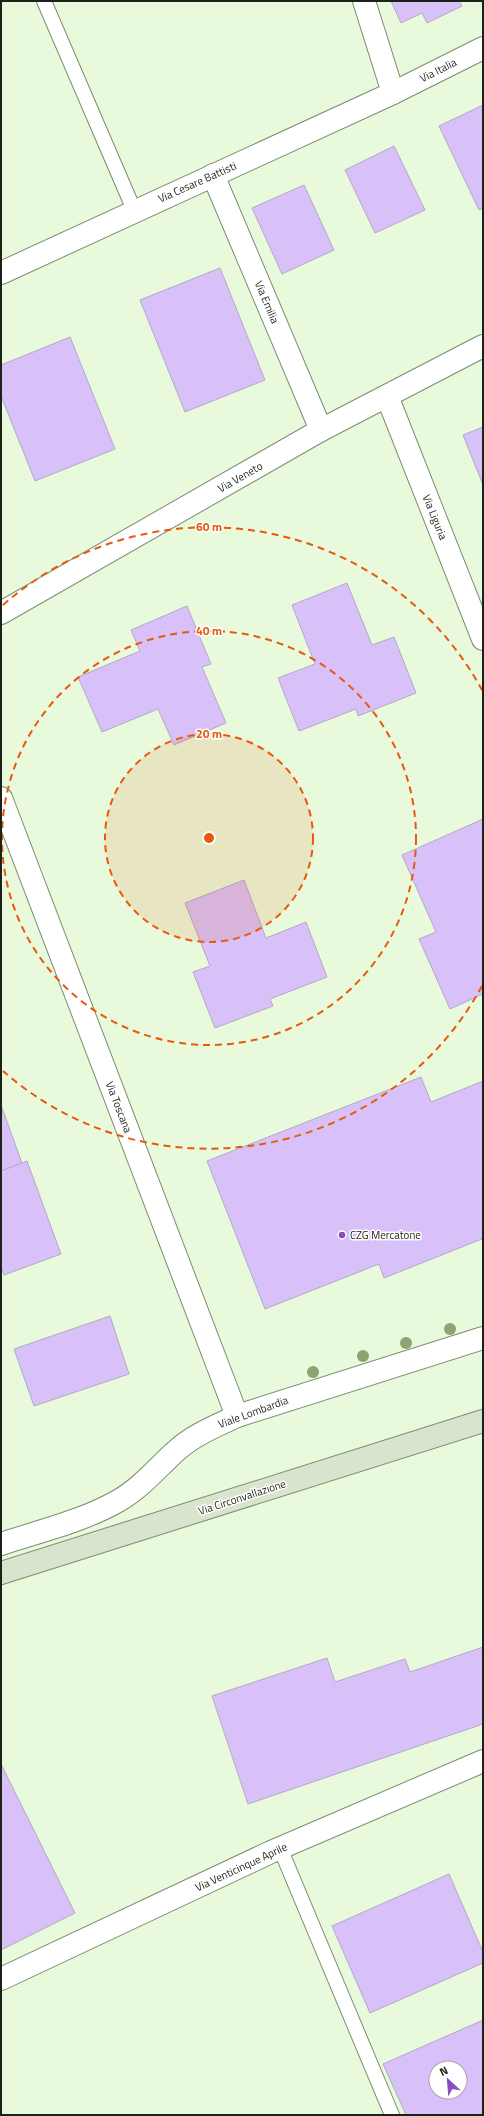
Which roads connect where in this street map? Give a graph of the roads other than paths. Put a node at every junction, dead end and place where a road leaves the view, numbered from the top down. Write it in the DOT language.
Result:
graph roads {
  1 [pos="44,1"];
  2 [pos="364,1"];
  3 [pos="483,48"];
  4 [pos="393,93"];
  5 [pos="213,175"];
  6 [pos="134,210"];
  7 [pos="1,273"];
  8 [pos="483,346"];
  9 [pos="387,396"];
  10 [pos="321,430"];
  11 [pos="1,613"];
  12 [pos="483,639"];
  13 [pos="1,798"];
  14 [pos="483,1338"];
  15 [pos="237,1416"];
  16 [pos="483,1421"];
  17 [pos="1,1544"];
  18 [pos="1,1574"];
  19 [pos="483,1761"];
  20 [pos="280,1848"];
  21 [pos="1,1979"];
  22 [pos="392,2115"];
  1 -- 6 [label="lane"];
  2 -- 4 [label="street"];
  3 -- 4 [label="street, Via Italia"];
  4 -- 5 [label="street, Via Cesare Battisti"];
  5 -- 6 [label="street, Via Cesare Battisti"];
  5 -- 10 [label="street, Via Emilia"];
  6 -- 7 [label="street, Via Cesare Battisti"];
  8 -- 9 [label="street, Via Veneto"];
  9 -- 10 [label="street, Via Veneto"];
  9 -- 12 [label="street, Via Liguria"];
  10 -- 11 [label="street, Via Veneto"];
  13 -- 15 [label="street, Via Toscana"];
  14 -- 15 [label="street, Viale Lombardia"];
  15 -- 17 [label="street, Viale Lombardia"];
  16 -- 18 [label="main road, Via Circonvallazione"];
  19 -- 20 [label="street, Via Venticinque Aprile"];
  20 -- 21 [label="street, Via Venticinque Aprile"];
  20 -- 22 [label="lane"];
}
